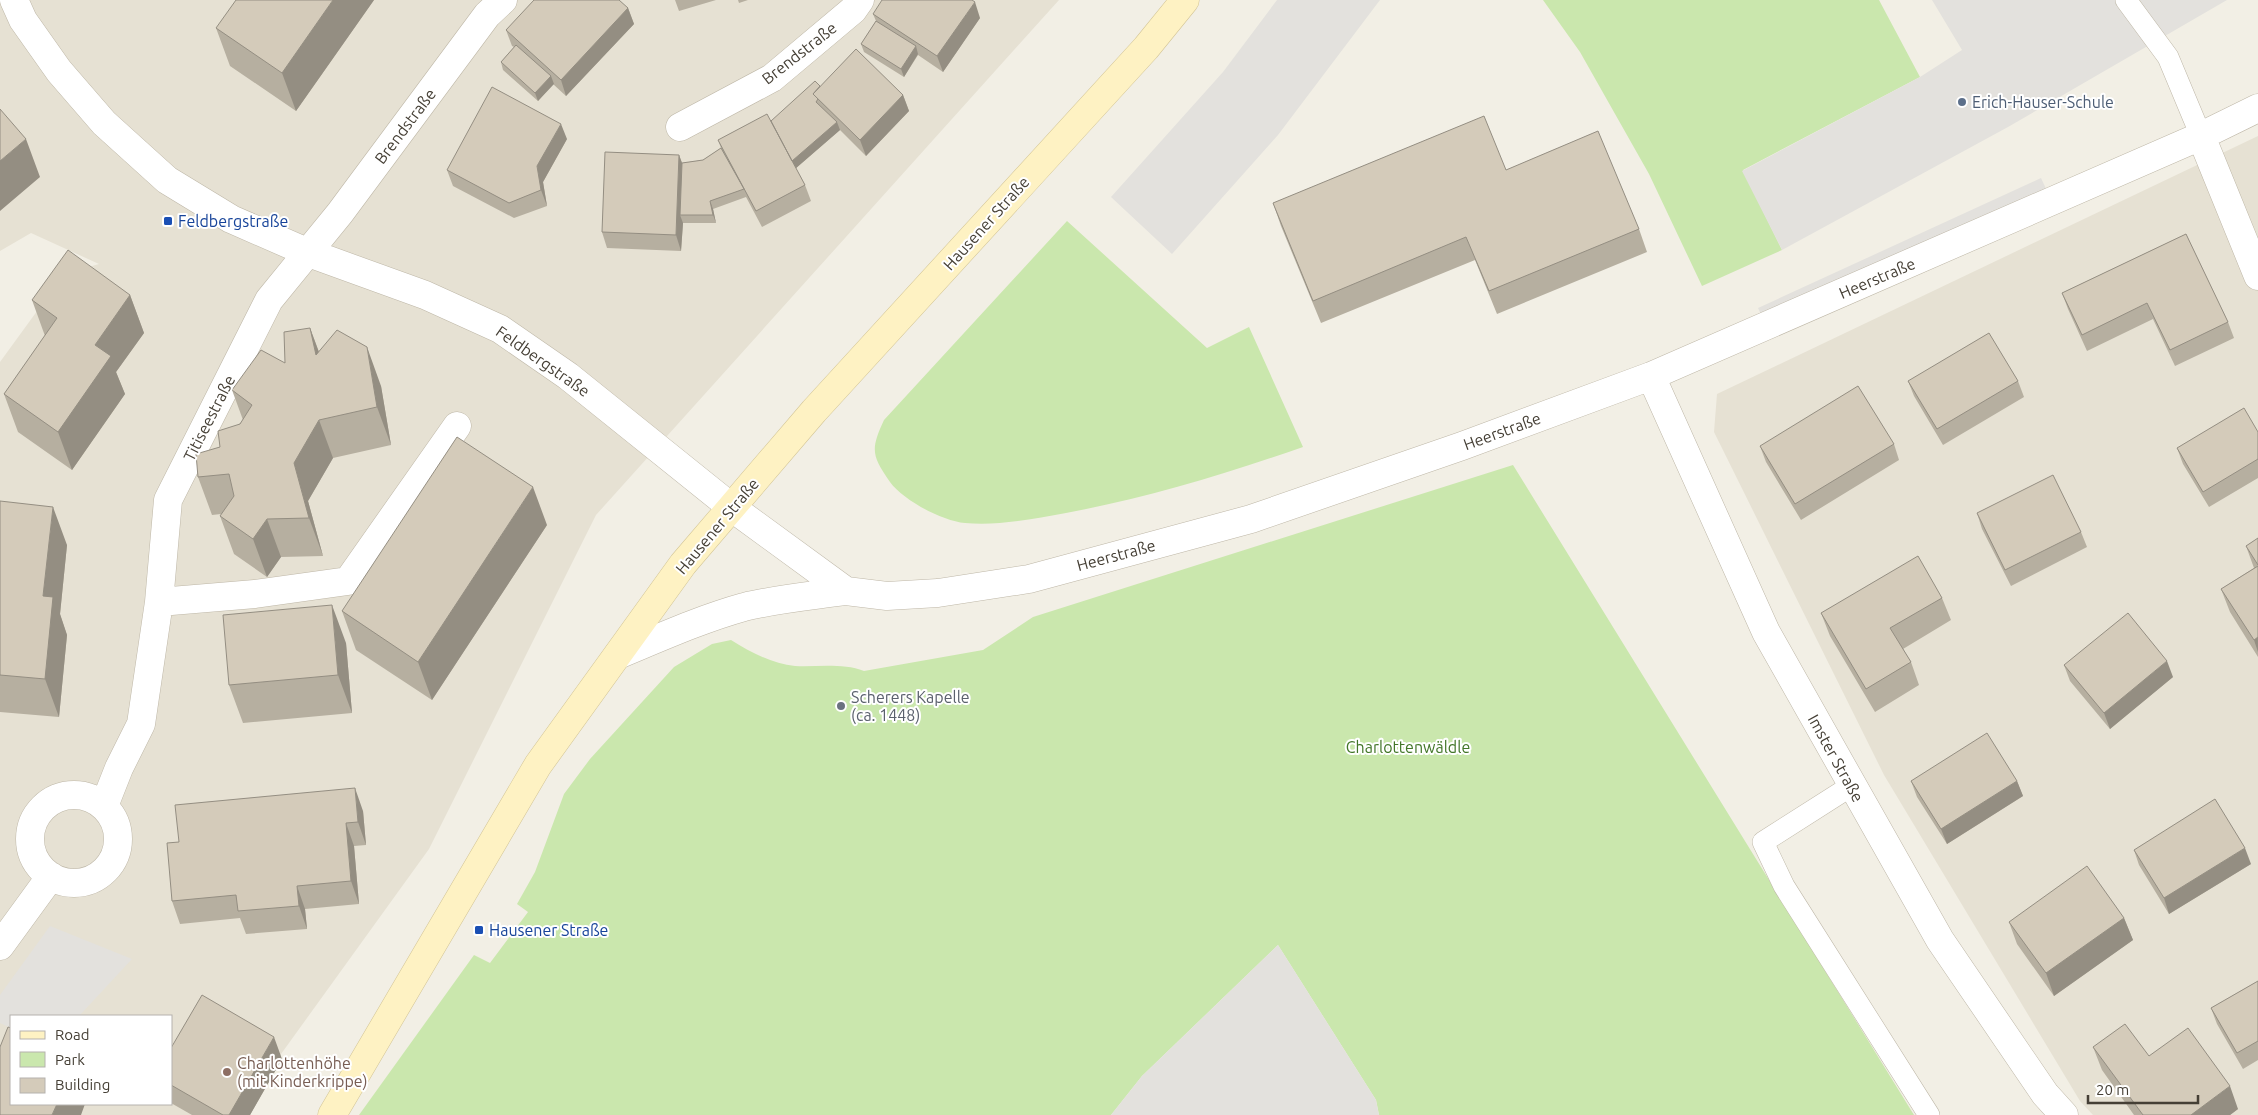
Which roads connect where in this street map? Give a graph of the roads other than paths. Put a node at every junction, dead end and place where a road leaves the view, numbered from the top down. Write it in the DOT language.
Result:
graph roads {
  1 [pos="14,0"];
  2 [pos="503,0"];
  3 [pos="860,0"];
  4 [pos="1185,0"];
  5 [pos="2126,0"];
  6 [pos="2258,108"];
  7 [pos="680,127"];
  8 [pos="2201,136"];
  9 [pos="309,253"];
  10 [pos="2258,276"];
  11 [pos="1651,376"];
  12 [pos="457,426"];
  13 [pos="731,507"];
  14 [pos="846,591"];
  15 [pos="160,602"];
  16 [pos="618,655"];
  17 [pos="1851,786"];
  18 [pos="104,806"];
  19 [pos="50,876"];
  20 [pos="0,946"];
  21 [pos="332,1115"];
  22 [pos="1929,1115"];
  23 [pos="2064,1115"];
  1 -- 9 [label="street, Feldbergstraße"];
  2 -- 9 [label="street, Brendstraße"];
  3 -- 7 [label="street, Brendstraße"];
  4 -- 13 [label="main road, Hausener Straße"];
  5 -- 8 [label="lane"];
  6 -- 8 [label="street, Heerstraße"];
  8 -- 10 [label="street"];
  8 -- 11 [label="street, Heerstraße"];
  9 -- 13 [label="street, Feldbergstraße"];
  9 -- 15 [label="street, Titiseestraße"];
  11 -- 14 [label="street, Heerstraße"];
  11 -- 17 [label="street, Imster Straße"];
  12 -- 15 [label="street"];
  13 -- 14 [label="street, Heerstraße"];
  13 -- 16 [label="main road, Hausener Straße"];
  14 -- 16 [label="street"];
  15 -- 18 [label="street, Titiseestraße"];
  16 -- 21 [label="main road, Hausener Straße"];
  17 -- 22 [label="lane"];
  17 -- 23 [label="street, Imster Straße"];
  18 -- 19 [label="street"];
  18 -- 19 [label="street"];
  19 -- 20 [label="street"];
}
